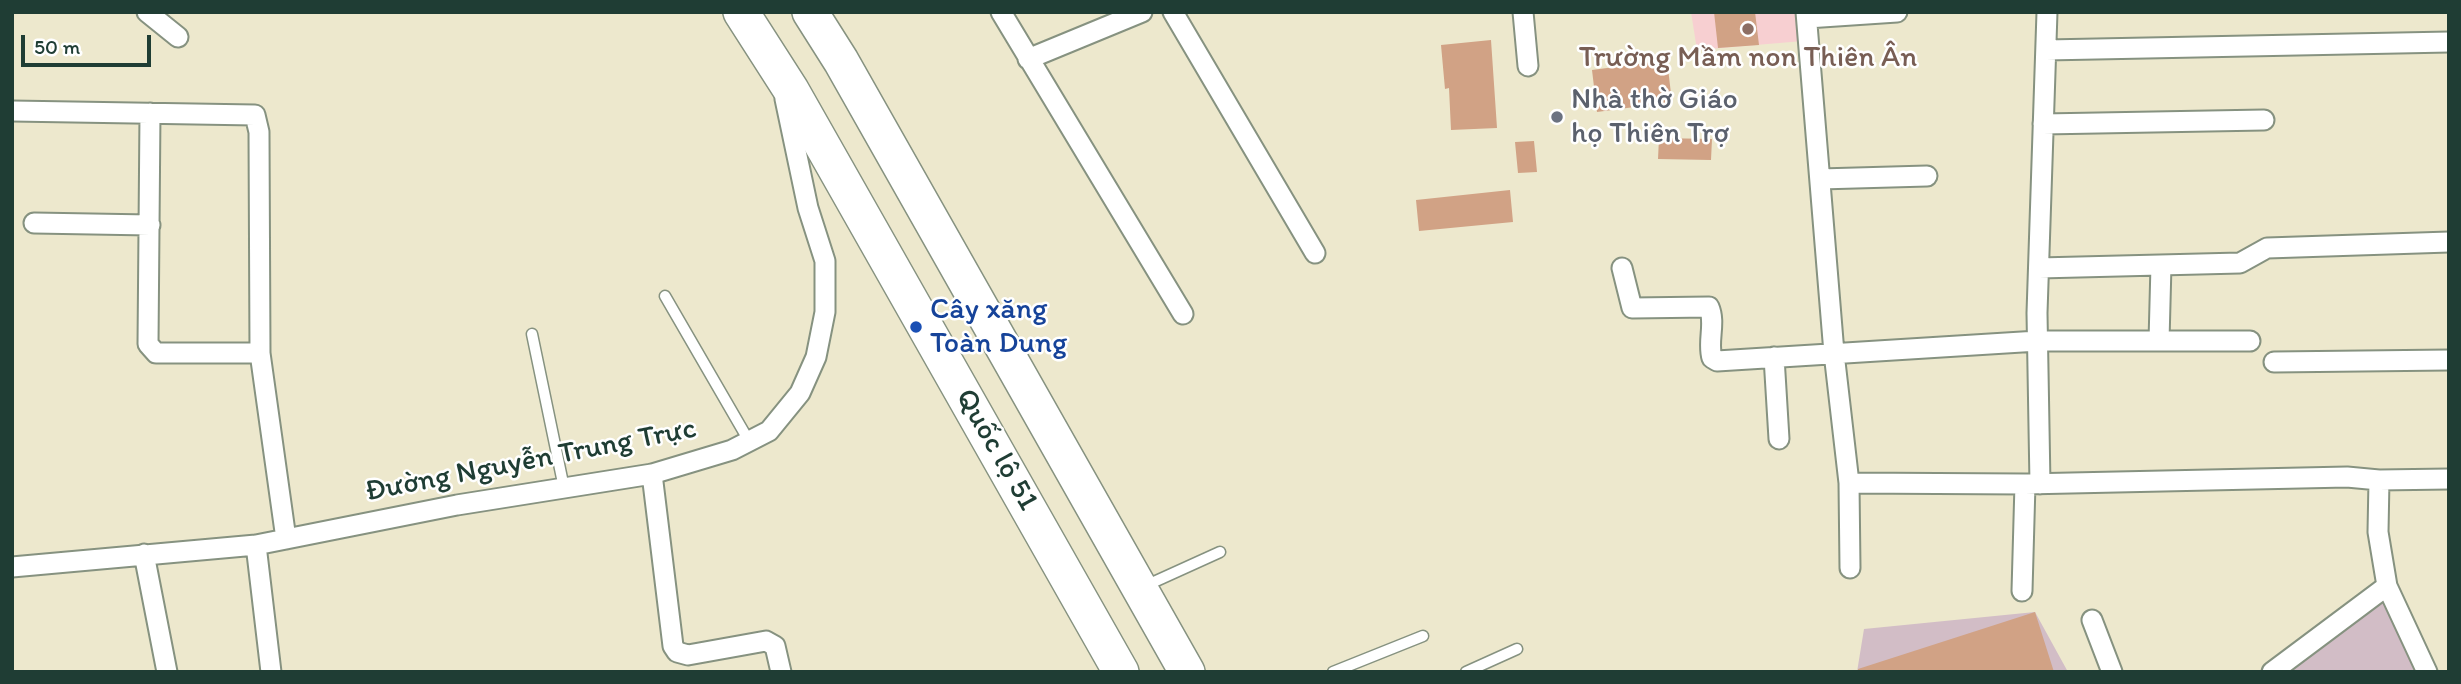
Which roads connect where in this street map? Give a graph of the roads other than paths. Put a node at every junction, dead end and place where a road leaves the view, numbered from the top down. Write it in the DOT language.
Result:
graph roads {
  1 [pos="147,12"];
  2 [pos="740,12"];
  3 [pos="810,12"];
  4 [pos="1001,12"];
  5 [pos="1142,12"];
  6 [pos="1173,12"];
  7 [pos="1523,12"];
  8 [pos="1897,12"];
  9 [pos="2047,12"];
  10 [pos="1807,15"];
  11 [pos="178,37"];
  12 [pos="2449,42"];
  13 [pos="2046,50"];
  14 [pos="1028,60"];
  15 [pos="1528,65"];
  16 [pos="783,77"];
  17 [pos="12,111"];
  18 [pos="150,113"];
  19 [pos="2264,120"];
  20 [pos="2043,124"];
  21 [pos="1927,176"];
  22 [pos="1820,178"];
  23 [pos="34,223"];
  24 [pos="150,225"];
  25 [pos="2449,242"];
  26 [pos="1315,253"];
  27 [pos="2161,265"];
  28 [pos="1622,268"];
  29 [pos="2039,268"];
  30 [pos="666,296"];
  31 [pos="1183,314"];
  32 [pos="532,334"];
  33 [pos="2038,341"];
  34 [pos="2159,341"];
  35 [pos="2250,341"];
  36 [pos="260,353"];
  37 [pos="1834,353"];
  38 [pos="1774,357"];
  39 [pos="2449,360"];
  40 [pos="2274,362"];
  41 [pos="1779,439"];
  42 [pos="749,442"];
  43 [pos="652,474"];
  44 [pos="2449,479"];
  45 [pos="2379,480"];
  46 [pos="1849,483"];
  47 [pos="2032,484"];
  48 [pos="564,488"];
  49 [pos="286,539"];
  50 [pos="256,545"];
  51 [pos="1220,552"];
  52 [pos="144,554"];
  53 [pos="12,567"];
  54 [pos="1850,568"];
  55 [pos="2387,586"];
  56 [pos="1141,587"];
  57 [pos="2022,590"];
  58 [pos="2092,620"];
  59 [pos="1423,636"];
  60 [pos="1517,649"];
  61 [pos="167,672"];
  62 [pos="271,672"];
  63 [pos="781,672"];
  64 [pos="1121,672"];
  65 [pos="1187,672"];
  66 [pos="1333,672"];
  67 [pos="1466,672"];
  68 [pos="2112,672"];
  69 [pos="2272,672"];
  70 [pos="2427,672"];
  1 -- 11 [label="street"];
  2 -- 16 [label="highway, Quốc lộ 51"];
  3 -- 56 [label="highway, Quốc lộ 51"];
  4 -- 14 [label="street"];
  5 -- 14 [label="street"];
  6 -- 26 [label="street"];
  7 -- 15 [label="street"];
  8 -- 10 [label="street"];
  9 -- 13 [label="street"];
  10 -- 22 [label="street"];
  12 -- 13 [label="street"];
  13 -- 20 [label="street"];
  14 -- 31 [label="street"];
  16 -- 42 [label="street, Đường Nguyễn Trung Trực"];
  16 -- 64 [label="highway, Quốc lộ 51"];
  17 -- 18 [label="street"];
  18 -- 24 [label="street"];
  18 -- 36 [label="street"];
  19 -- 20 [label="street"];
  20 -- 29 [label="street"];
  21 -- 22 [label="street"];
  22 -- 37 [label="street"];
  23 -- 24 [label="street"];
  24 -- 36 [label="street"];
  25 -- 27 [label="street"];
  27 -- 29 [label="street"];
  27 -- 34 [label="street"];
  28 -- 38 [label="street"];
  29 -- 33 [label="street"];
  30 -- 42 [label="lane"];
  32 -- 48 [label="lane"];
  33 -- 34 [label="street"];
  33 -- 37 [label="street"];
  33 -- 47 [label="street"];
  34 -- 35 [label="street"];
  36 -- 49 [label="street"];
  37 -- 38 [label="street"];
  37 -- 46 [label="street"];
  38 -- 41 [label="street"];
  39 -- 40 [label="street"];
  42 -- 43 [label="street, Đường Nguyễn Trung Trực"];
  43 -- 48 [label="street, Đường Nguyễn Trung Trực"];
  43 -- 63 [label="street"];
  44 -- 45 [label="street"];
  45 -- 47 [label="street"];
  45 -- 55 [label="street"];
  46 -- 47 [label="street"];
  46 -- 54 [label="street"];
  47 -- 57 [label="street"];
  48 -- 49 [label="street, Đường Nguyễn Trung Trực"];
  49 -- 50 [label="street, Đường Nguyễn Trung Trực"];
  50 -- 52 [label="street, Đường Nguyễn Trung Trực"];
  50 -- 62 [label="street"];
  51 -- 56 [label="lane"];
  52 -- 53 [label="street, Đường Nguyễn Trung Trực"];
  52 -- 61 [label="street"];
  55 -- 69 [label="street"];
  55 -- 70 [label="street"];
  56 -- 65 [label="highway, Quốc lộ 51"];
  58 -- 68 [label="street"];
  59 -- 66 [label="lane"];
  60 -- 67 [label="lane"];
}
